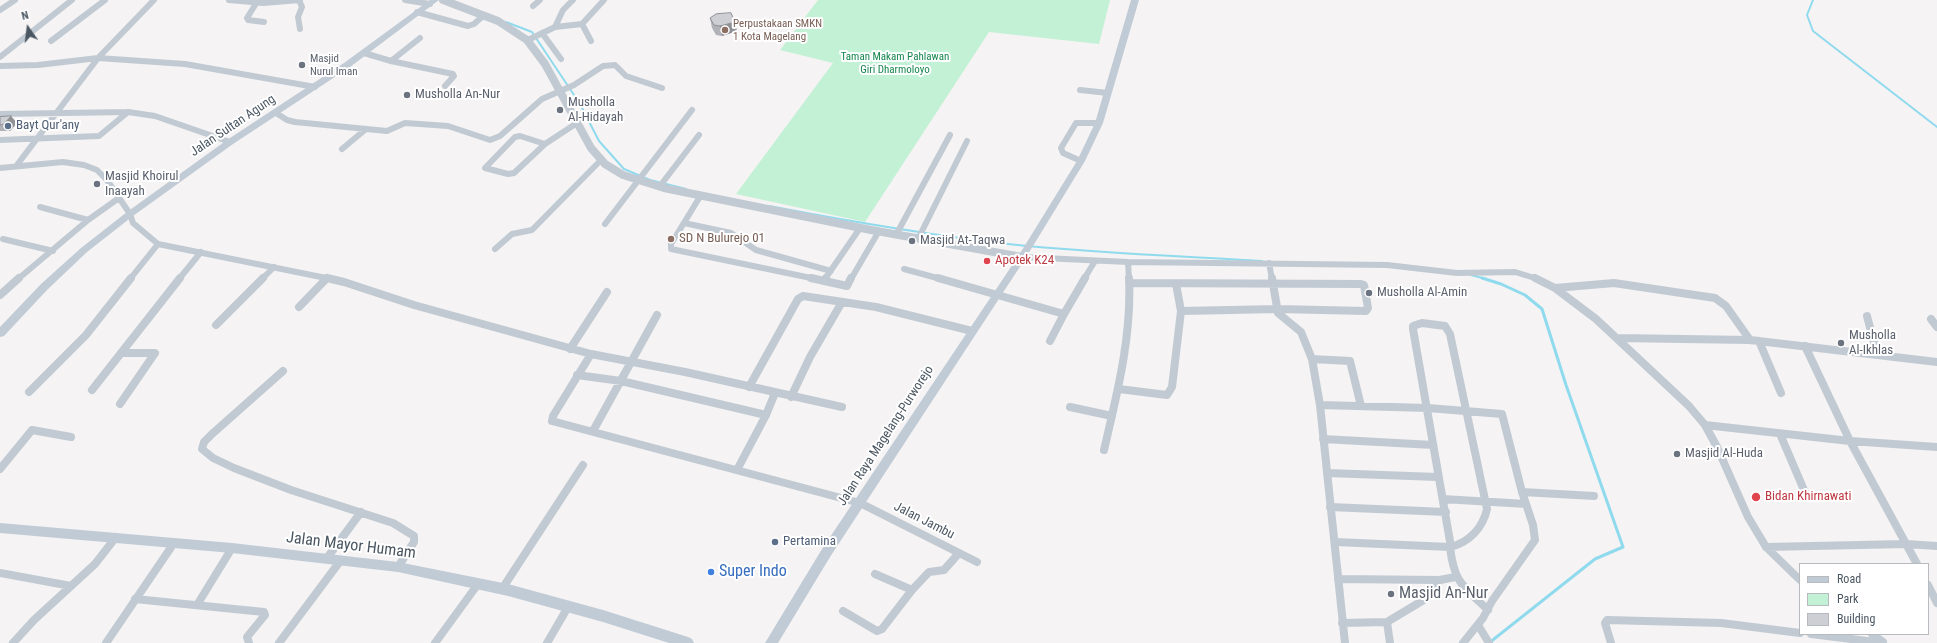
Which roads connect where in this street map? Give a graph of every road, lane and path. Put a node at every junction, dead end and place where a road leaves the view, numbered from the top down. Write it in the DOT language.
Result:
graph roads {
  1 [pos="15,0"];
  2 [pos="72,0"];
  3 [pos="104,0"];
  4 [pos="154,0"];
  5 [pos="229,0"];
  6 [pos="288,0"];
  7 [pos="299,0"];
  8 [pos="405,0"];
  9 [pos="443,0"];
  10 [pos="540,0"];
  11 [pos="573,0"];
  12 [pos="604,0"];
  13 [pos="1135,0"];
  14 [pos="257,2"];
  15 [pos="432,2"];
  16 [pos="533,6"];
  17 [pos="0,10"];
  18 [pos="417,12"];
  19 [pos="484,15"];
  20 [pos="264,22"];
  21 [pos="582,24"];
  22 [pos="555,27"];
  23 [pos="300,29"];
  24 [pos="542,33"];
  25 [pos="420,38"];
  26 [pos="531,38"];
  27 [pos="51,41"];
  28 [pos="591,41"];
  29 [pos="364,53"];
  30 [pos="0,57"];
  31 [pos="98,58"];
  32 [pos="561,59"];
  33 [pos="391,61"];
  34 [pos="0,66"];
  35 [pos="445,86"];
  36 [pos="315,87"];
  37 [pos="662,88"];
  38 [pos="564,90"];
  39 [pos="1080,90"];
  40 [pos="1108,93"];
  41 [pos="692,110"];
  42 [pos="56,112"];
  43 [pos="128,112"];
  44 [pos="276,113"];
  45 [pos="0,114"];
  46 [pos="577,123"];
  47 [pos="1099,123"];
  48 [pos="366,129"];
  49 [pos="699,135"];
  50 [pos="950,135"];
  51 [pos="37,139"];
  52 [pos="0,140"];
  53 [pos="967,141"];
  54 [pos="230,142"];
  55 [pos="545,144"];
  56 [pos="342,149"];
  57 [pos="600,161"];
  58 [pos="1080,161"];
  59 [pos="17,165"];
  60 [pos="0,168"];
  61 [pos="642,177"];
  62 [pos="662,185"];
  63 [pos="701,195"];
  64 [pos="119,198"];
  65 [pos="40,207"];
  66 [pos="130,214"];
  67 [pos="88,220"];
  68 [pos="684,223"];
  69 [pos="605,224"];
  70 [pos="860,228"];
  71 [pos="879,232"];
  72 [pos="898,232"];
  73 [pos="920,235"];
  74 [pos="3,238"];
  75 [pos="158,244"];
  76 [pos="495,249"];
  77 [pos="53,251"];
  78 [pos="201,252"];
  79 [pos="1025,252"];
  80 [pos="1095,261"];
  81 [pos="1128,262"];
  82 [pos="1269,263"];
  83 [pos="274,267"];
  84 [pos="904,269"];
  85 [pos="831,272"];
  86 [pos="327,278"];
  87 [pos="824,281"];
  88 [pos="1130,283"];
  89 [pos="1273,283"];
  90 [pos="1176,284"];
  91 [pos="1555,288"];
  92 [pos="607,292"];
  93 [pos="996,294"];
  94 [pos="0,295"];
  95 [pos="842,302"];
  96 [pos="299,307"];
  97 [pos="1278,309"];
  98 [pos="1181,311"];
  99 [pos="657,314"];
  100 [pos="1064,314"];
  101 [pos="1867,316"];
  102 [pos="1931,319"];
  103 [pos="216,325"];
  104 [pos="1937,327"];
  105 [pos="972,331"];
  106 [pos="0,334"];
  107 [pos="1616,338"];
  108 [pos="1750,340"];
  109 [pos="1050,341"];
  110 [pos="1759,341"];
  111 [pos="1805,346"];
  112 [pos="570,349"];
  113 [pos="121,353"];
  114 [pos="591,354"];
  115 [pos="1877,354"];
  116 [pos="1312,359"];
  117 [pos="630,362"];
  118 [pos="1937,362"];
  119 [pos="283,371"];
  120 [pos="577,375"];
  121 [pos="621,381"];
  122 [pos="749,387"];
  123 [pos="1119,389"];
  124 [pos="92,390"];
  125 [pos="29,392"];
  126 [pos="776,393"];
  127 [pos="1781,393"];
  128 [pos="791,396"];
  129 [pos="120,404"];
  130 [pos="1320,405"];
  131 [pos="1361,406"];
  132 [pos="842,407"];
  133 [pos="1070,407"];
  134 [pos="1428,408"];
  135 [pos="1465,411"];
  136 [pos="766,415"];
  137 [pos="1112,416"];
  138 [pos="1704,425"];
  139 [pos="593,430"];
  140 [pos="1780,434"];
  141 [pos="71,438"];
  142 [pos="1323,439"];
  143 [pos="1850,440"];
  144 [pos="1433,445"];
  145 [pos="1937,447"];
  146 [pos="1104,450"];
  147 [pos="3,460"];
  148 [pos="583,465"];
  149 [pos="0,469"];
  150 [pos="737,470"];
  151 [pos="1327,473"];
  152 [pos="1438,477"];
  153 [pos="1522,492"];
  154 [pos="1594,496"];
  155 [pos="1807,496"];
  156 [pos="1442,499"];
  157 [pos="1485,502"];
  158 [pos="860,503"];
  159 [pos="1526,504"];
  160 [pos="1330,507"];
  161 [pos="361,512"];
  162 [pos="1446,512"];
  163 [pos="0,528"];
  164 [pos="116,538"];
  165 [pos="1335,542"];
  166 [pos="174,543"];
  167 [pos="1906,544"];
  168 [pos="1937,546"];
  169 [pos="1766,547"];
  170 [pos="232,548"];
  171 [pos="1451,548"];
  172 [pos="959,553"];
  173 [pos="327,558"];
  174 [pos="341,560"];
  175 [pos="977,562"];
  176 [pos="1916,563"];
  177 [pos="398,567"];
  178 [pos="0,573"];
  179 [pos="875,574"];
  180 [pos="1455,577"];
  181 [pos="1338,579"];
  182 [pos="1799,579"];
  183 [pos="1440,580"];
  184 [pos="478,584"];
  185 [pos="71,586"];
  186 [pos="1929,587"];
  187 [pos="502,589"];
  188 [pos="912,590"];
  189 [pos="135,599"];
  190 [pos="1937,602"];
  191 [pos="197,605"];
  192 [pos="568,607"];
  193 [pos="1488,610"];
  194 [pos="843,611"];
  195 [pos="1387,622"];
  196 [pos="1342,623"];
  197 [pos="1478,625"];
  198 [pos="1799,633"];
  199 [pos="1819,635"];
  200 [pos="1873,635"];
  201 [pos="13,643"];
  202 [pos="106,643"];
  203 [pos="249,643"];
  204 [pos="279,643"];
  205 [pos="435,643"];
  206 [pos="547,643"];
  207 [pos="688,643"];
  208 [pos="772,643"];
  209 [pos="1345,643"];
  210 [pos="1390,643"];
  211 [pos="1463,643"];
  212 [pos="1489,643"];
  213 [pos="1611,643"];
  214 [pos="1883,643"];
  1 -- 17 [label="street"];
  2 -- 30 [label="street"];
  3 -- 27 [label="street"];
  4 -- 31 [label="street"];
  5 -- 14 [label="street"];
  6 -- 7 [label="street"];
  6 -- 14 [label="street"];
  7 -- 23 [label="street"];
  8 -- 15 [label="street"];
  9 -- 19 [label="street"];
  10 -- 16 [label="street"];
  11 -- 22 [label="street"];
  12 -- 21 [label="street"];
  13 -- 40 [label="main road, Jalan Raya Magelang-Purworejo"];
  14 -- 20 [label="street"];
  15 -- 18 [label="main road, Jalan Sultan Agung"];
  18 -- 19 [label="street"];
  18 -- 29 [label="main road, Jalan Sultan Agung"];
  19 -- 26 [label="street"];
  21 -- 22 [label="street"];
  21 -- 28 [label="street"];
  22 -- 24 [label="street"];
  24 -- 26 [label="street"];
  24 -- 32 [label="street"];
  25 -- 33 [label="street"];
  26 -- 38 [label="street"];
  29 -- 33 [label="street"];
  29 -- 36 [label="main road, Jalan Sultan Agung"];
  31 -- 34 [label="street"];
  31 -- 36 [label="street"];
  31 -- 42 [label="street"];
  33 -- 35 [label="street"];
  36 -- 44 [label="main road, Jalan Sultan Agung"];
  37 -- 38 [label="street"];
  38 -- 46 [label="street"];
  38 -- 48 [label="street"];
  39 -- 40 [label="street"];
  40 -- 47 [label="main road, Jalan Raya Magelang-Purworejo"];
  41 -- 61 [label="street"];
  42 -- 43 [label="street"];
  42 -- 45 [label="street"];
  42 -- 51 [label="street"];
  43 -- 51 [label="street"];
  43 -- 54 [label="street"];
  44 -- 48 [label="street"];
  44 -- 54 [label="main road, Jalan Sultan Agung"];
  46 -- 55 [label="street"];
  46 -- 57 [label="street"];
  47 -- 58 [label="main road, Jalan Raya Magelang-Purworejo"];
  47 -- 58 [label="street"];
  48 -- 56 [label="street"];
  49 -- 62 [label="street"];
  50 -- 72 [label="street"];
  51 -- 52 [label="street"];
  51 -- 59 [label="street"];
  53 -- 73 [label="street"];
  54 -- 66 [label="main road, Jalan Sultan Agung"];
  55 -- 55 [label="street"];
  57 -- 61 [label="street"];
  57 -- 76 [label="street"];
  58 -- 79 [label="main road, Jalan Raya Magelang-Purworejo"];
  59 -- 60 [label="street"];
  59 -- 64 [label="street"];
  61 -- 62 [label="street"];
  61 -- 69 [label="street"];
  62 -- 63 [label="street"];
  63 -- 68 [label="street"];
  63 -- 70 [label="street"];
  64 -- 66 [label="street"];
  64 -- 67 [label="street"];
  65 -- 67 [label="street"];
  66 -- 75 [label="street"];
  66 -- 106 [label="main road, Jalan Sultan Agung"];
  67 -- 77 [label="street"];
  68 -- 85 [label="street"];
  68 -- 87 [label="street"];
  70 -- 71 [label="street"];
  70 -- 85 [label="street"];
  71 -- 72 [label="street"];
  71 -- 87 [label="street"];
  72 -- 73 [label="street"];
  73 -- 79 [label="street"];
  74 -- 77 [label="street"];
  75 -- 78 [label="street"];
  75 -- 125 [label="street"];
  77 -- 94 [label="street"];
  78 -- 83 [label="street"];
  78 -- 113 [label="street"];
  79 -- 80 [label="street"];
  79 -- 93 [label="main road, Jalan Raya Magelang-Purworejo"];
  80 -- 81 [label="street"];
  80 -- 100 [label="street"];
  81 -- 82 [label="street"];
  81 -- 88 [label="street"];
  82 -- 89 [label="street"];
  82 -- 91 [label="street"];
  83 -- 86 [label="street"];
  83 -- 103 [label="street"];
  84 -- 93 [label="street"];
  85 -- 87 [label="street"];
  86 -- 96 [label="street"];
  86 -- 112 [label="street"];
  88 -- 90 [label="street"];
  88 -- 123 [label="street"];
  89 -- 90 [label="street"];
  89 -- 97 [label="street"];
  89 -- 97 [label="street"];
  90 -- 98 [label="street"];
  91 -- 107 [label="street"];
  91 -- 108 [label="street"];
  92 -- 112 [label="street"];
  93 -- 100 [label="street"];
  93 -- 105 [label="main road, Jalan Raya Magelang-Purworejo"];
  95 -- 105 [label="street"];
  95 -- 122 [label="street"];
  95 -- 128 [label="street"];
  97 -- 98 [label="street"];
  97 -- 116 [label="street"];
  98 -- 123 [label="street"];
  99 -- 117 [label="street"];
  100 -- 109 [label="street"];
  101 -- 115 [label="street"];
  102 -- 104 [label="street"];
  105 -- 158 [label="main road, Jalan Raya Magelang-Purworejo"];
  107 -- 108 [label="street"];
  107 -- 138 [label="street"];
  108 -- 110 [label="street"];
  110 -- 111 [label="street"];
  110 -- 127 [label="street"];
  111 -- 115 [label="street"];
  111 -- 143 [label="street"];
  112 -- 114 [label="street"];
  113 -- 124 [label="street"];
  113 -- 129 [label="street"];
  114 -- 117 [label="street"];
  114 -- 120 [label="street"];
  115 -- 118 [label="street"];
  116 -- 130 [label="street"];
  116 -- 131 [label="street"];
  117 -- 121 [label="street"];
  117 -- 122 [label="street"];
  119 -- 161 [label="street"];
  120 -- 121 [label="street"];
  120 -- 139 [label="street, Jalan Jambu"];
  121 -- 136 [label="street"];
  121 -- 139 [label="street"];
  122 -- 126 [label="street"];
  123 -- 137 [label="street"];
  126 -- 128 [label="street"];
  126 -- 136 [label="street"];
  128 -- 132 [label="street"];
  130 -- 131 [label="street"];
  130 -- 142 [label="street"];
  131 -- 134 [label="street"];
  133 -- 137 [label="street"];
  134 -- 135 [label="street"];
  134 -- 135 [label="street"];
  134 -- 144 [label="street"];
  135 -- 153 [label="street"];
  135 -- 157 [label="street"];
  136 -- 150 [label="street"];
  137 -- 146 [label="street"];
  138 -- 140 [label="street"];
  138 -- 169 [label="street"];
  139 -- 150 [label="street, Jalan Jambu"];
  140 -- 143 [label="street"];
  140 -- 155 [label="street"];
  141 -- 147 [label="street"];
  142 -- 144 [label="street"];
  142 -- 151 [label="street"];
  143 -- 145 [label="street"];
  143 -- 167 [label="street"];
  144 -- 152 [label="street"];
  147 -- 149 [label="street"];
  148 -- 187 [label="street"];
  150 -- 158 [label="street, Jalan Jambu"];
  151 -- 152 [label="street"];
  151 -- 160 [label="street"];
  152 -- 156 [label="street"];
  153 -- 154 [label="street"];
  153 -- 159 [label="street"];
  156 -- 157 [label="street"];
  156 -- 162 [label="street"];
  157 -- 159 [label="street"];
  157 -- 171 [label="street"];
  158 -- 172 [label="street, Jalan Jambu"];
  158 -- 208 [label="main road, Jalan Raya Magelang-Purworejo"];
  159 -- 193 [label="street"];
  160 -- 162 [label="street"];
  160 -- 165 [label="street"];
  161 -- 173 [label="street"];
  161 -- 177 [label="street"];
  162 -- 171 [label="street"];
  163 -- 164 [label="main road, Jalan Mayor Humam"];
  164 -- 166 [label="main road, Jalan Mayor Humam"];
  164 -- 185 [label="street"];
  165 -- 171 [label="street"];
  165 -- 181 [label="street"];
  166 -- 170 [label="main road, Jalan Mayor Humam"];
  166 -- 189 [label="street"];
  167 -- 168 [label="street"];
  167 -- 169 [label="street"];
  167 -- 176 [label="street"];
  169 -- 182 [label="street"];
  170 -- 173 [label="main road, Jalan Mayor Humam"];
  170 -- 191 [label="street"];
  171 -- 180 [label="street"];
  172 -- 175 [label="street, Jalan Jambu"];
  172 -- 188 [label="street"];
  173 -- 174 [label="main road, Jalan Mayor Humam"];
  174 -- 177 [label="main road, Jalan Mayor Humam"];
  174 -- 204 [label="street"];
  177 -- 184 [label="main road, Jalan Mayor Humam"];
  178 -- 185 [label="street"];
  179 -- 188 [label="street"];
  180 -- 183 [label="street"];
  180 -- 193 [label="street"];
  181 -- 183 [label="street"];
  181 -- 196 [label="street"];
  183 -- 195 [label="street"];
  184 -- 187 [label="main road, Jalan Mayor Humam"];
  184 -- 205 [label="street"];
  185 -- 201 [label="street"];
  186 -- 190 [label="street"];
  187 -- 192 [label="main road, Jalan Mayor Humam"];
  188 -- 194 [label="street"];
  189 -- 191 [label="street"];
  189 -- 202 [label="street"];
  191 -- 203 [label="street"];
  192 -- 206 [label="street"];
  192 -- 207 [label="main road, Jalan Mayor Humam"];
  193 -- 197 [label="street"];
  195 -- 196 [label="street"];
  195 -- 210 [label="street"];
  196 -- 209 [label="street"];
  197 -- 211 [label="street"];
  197 -- 212 [label="street"];
  198 -- 213 [label="street"];
  199 -- 214 [label="street"];
  200 -- 214 [label="street"];
}
